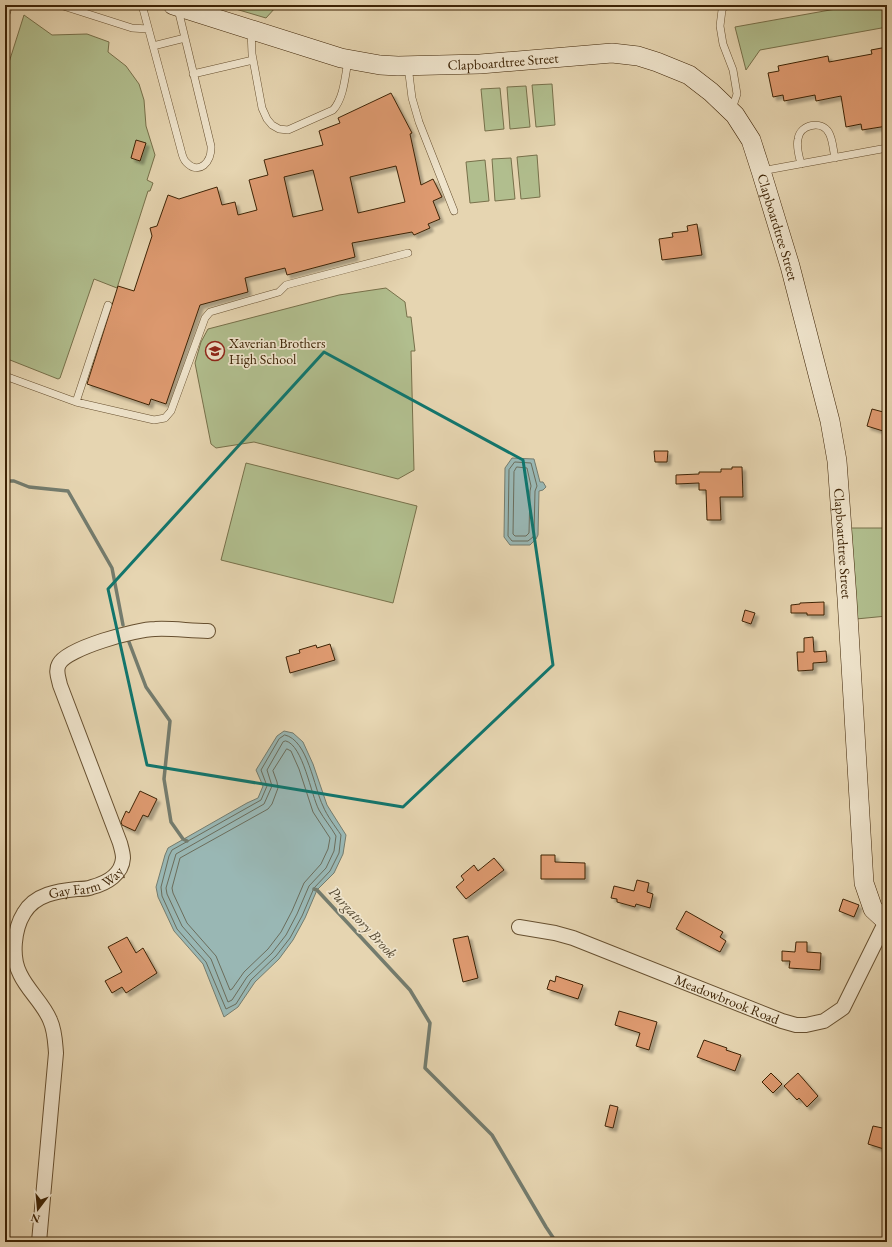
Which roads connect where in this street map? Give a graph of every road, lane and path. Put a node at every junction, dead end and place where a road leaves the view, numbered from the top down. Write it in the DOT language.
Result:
graph roads {
  1 [pos="9,5"];
  2 [pos="60,5"];
  3 [pos="142,5"];
  4 [pos="725,5"];
  5 [pos="175,6"];
  6 [pos="5,17"];
  7 [pos="148,29"];
  8 [pos="251,30"];
  9 [pos="185,38"];
  10 [pos="153,46"];
  11 [pos="253,60"];
  12 [pos="348,60"];
  13 [pos="408,66"];
  14 [pos="193,74"];
  15 [pos="731,111"];
  16 [pos="887,148"];
  17 [pos="834,158"];
  18 [pos="801,164"];
  19 [pos="761,171"];
  20 [pos="454,211"];
  21 [pos="408,253"];
  22 [pos="108,305"];
  23 [pos="5,376"];
  24 [pos="76,402"];
  25 [pos="208,632"];
  26 [pos="886,922"];
  27 [pos="519,927"];
  28 [pos="39,1242"];
  1 -- 6 [label="lane"];
  2 -- 7 [label="lane"];
  3 -- 7 [label="lane"];
  4 -- 15 [label="lane"];
  5 -- 8 [label="main road, Clapboardtree Street"];
  5 -- 9 [label="lane"];
  7 -- 10 [label="lane"];
  8 -- 11 [label="lane"];
  8 -- 12 [label="main road, Clapboardtree Street"];
  9 -- 10 [label="lane"];
  9 -- 14 [label="lane"];
  10 -- 14 [label="lane"];
  11 -- 12 [label="lane"];
  11 -- 14 [label="lane"];
  12 -- 13 [label="main road, Clapboardtree Street"];
  13 -- 15 [label="main road, Clapboardtree Street"];
  13 -- 20 [label="lane"];
  15 -- 19 [label="main road, Clapboardtree Street"];
  16 -- 17 [label="lane"];
  17 -- 18 [label="lane"];
  17 -- 18 [label="lane"];
  18 -- 19 [label="lane"];
  19 -- 26 [label="main road, Clapboardtree Street"];
  21 -- 24 [label="lane"];
  22 -- 24 [label="lane"];
  23 -- 24 [label="lane"];
  25 -- 28 [label="street, Gay Farm Way"];
  26 -- 27 [label="street, Meadowbrook Road"];
}
